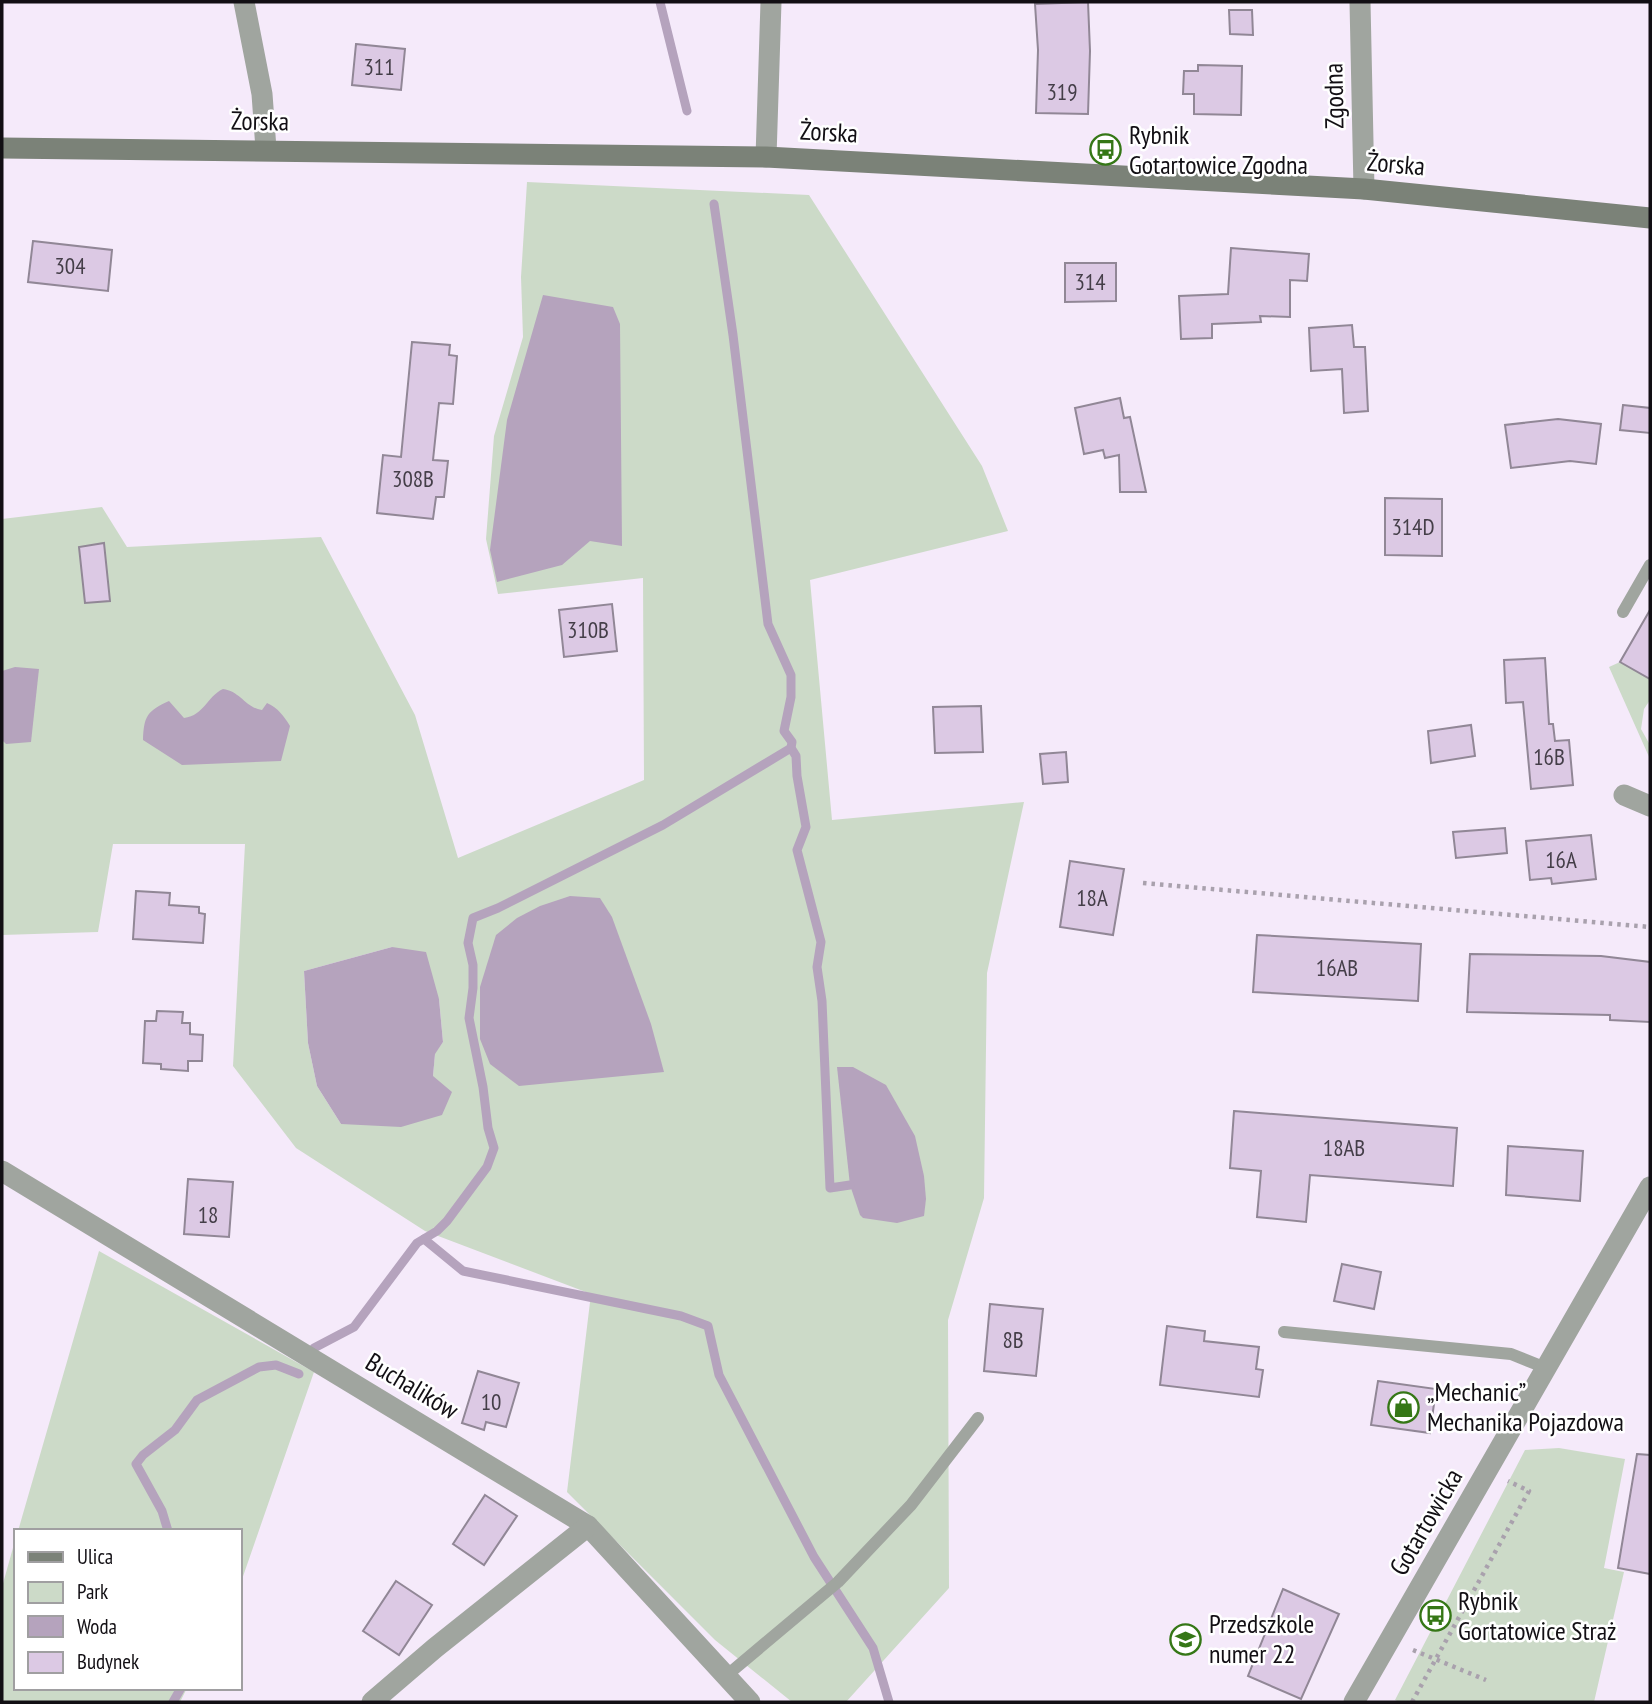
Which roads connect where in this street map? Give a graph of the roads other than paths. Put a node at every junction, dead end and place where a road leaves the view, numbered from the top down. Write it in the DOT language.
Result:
graph roads {
  1 [pos="244,2"];
  2 [pos="771,2"];
  3 [pos="1360,2"];
  4 [pos="2,148"];
  5 [pos="266,149"];
  6 [pos="766,157"];
  7 [pos="1364,189"];
  8 [pos="1650,218"];
  9 [pos="1650,565"];
  10 [pos="1623,612"];
  11 [pos="1624,795"];
  12 [pos="1650,806"];
  13 [pos="2,1171"];
  14 [pos="1650,1187"];
  15 [pos="1284,1332"];
  16 [pos="1546,1368"];
  17 [pos="978,1418"];
  18 [pos="588,1525"];
  19 [pos="726,1676"];
  20 [pos="372,1702"];
  21 [pos="750,1702"];
  22 [pos="1354,1702"];
  1 -- 5 [label="street"];
  2 -- 6 [label="street"];
  3 -- 7 [label="street, Zgodna"];
  4 -- 5 [label="main road, Żorska"];
  5 -- 6 [label="main road, Żorska"];
  6 -- 7 [label="main road, Żorska"];
  7 -- 8 [label="main road, Żorska"];
  9 -- 10 [label="lane"];
  11 -- 12 [label="street"];
  13 -- 18 [label="street, Buchalików"];
  14 -- 16 [label="street, Gotartowicka"];
  15 -- 16 [label="lane"];
  16 -- 22 [label="street, Gotartowicka"];
  17 -- 19 [label="lane"];
  18 -- 19 [label="street, Buchalików"];
  18 -- 20 [label="street"];
  19 -- 21 [label="street, Buchalików"];
}
